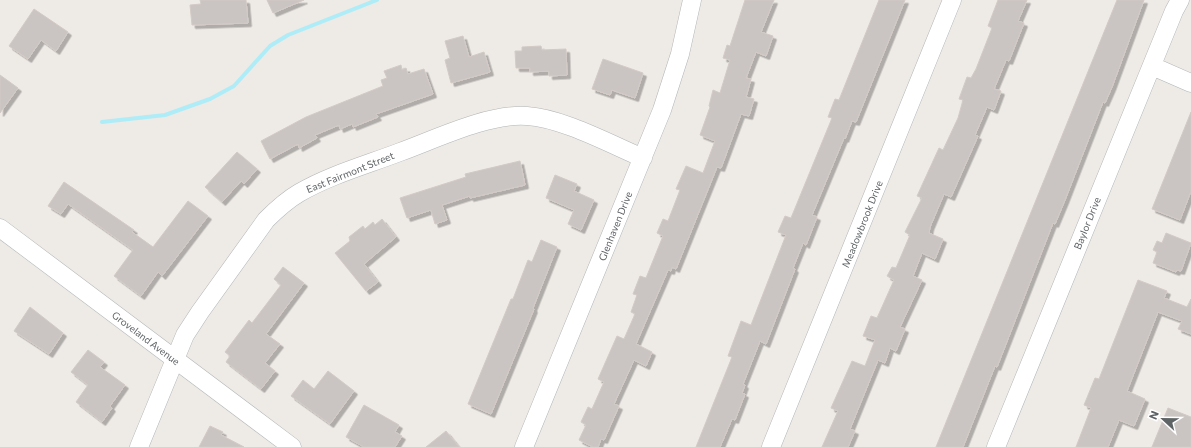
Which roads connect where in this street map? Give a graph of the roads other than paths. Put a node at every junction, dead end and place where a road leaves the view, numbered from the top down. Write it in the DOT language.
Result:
graph roads {
  1 [pos="692,0"];
  2 [pos="952,0"];
  3 [pos="1180,0"];
  4 [pos="1152,66"];
  5 [pos="1191,82"];
  6 [pos="644,158"];
  7 [pos="0,228"];
  8 [pos="174,359"];
  9 [pos="139,447"];
  10 [pos="292,447"];
  11 [pos="524,447"];
  12 [pos="771,447"];
  13 [pos="996,447"];
  1 -- 6 [label="street, Glenhaven Drive"];
  2 -- 12 [label="street, Meadowbrook Drive"];
  3 -- 4 [label="street, Baylor Drive"];
  4 -- 5 [label="street"];
  4 -- 13 [label="street, Baylor Drive"];
  6 -- 8 [label="street, East Fairmont Street"];
  6 -- 11 [label="street, Glenhaven Drive"];
  7 -- 8 [label="street, Groveland Avenue"];
  8 -- 9 [label="street, East Fairmont Street"];
  8 -- 10 [label="street, Groveland Avenue"];
}
